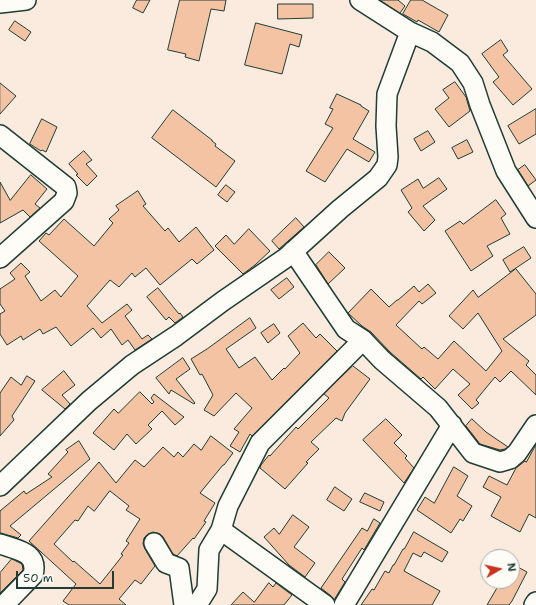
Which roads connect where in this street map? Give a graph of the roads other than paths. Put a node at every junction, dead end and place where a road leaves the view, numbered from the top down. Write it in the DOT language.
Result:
graph roads {
  1 [pos="26,0"];
  2 [pos="360,0"];
  3 [pos="0,3"];
  4 [pos="410,32"];
  5 [pos="0,135"];
  6 [pos="536,218"];
  7 [pos="293,256"];
  8 [pos="0,258"];
  9 [pos="363,340"];
  10 [pos="452,425"];
  11 [pos="536,425"];
  12 [pos="0,486"];
  13 [pos="221,530"];
  14 [pos="154,543"];
  15 [pos="0,544"];
  16 [pos="536,602"];
  17 [pos="4,605"];
  18 [pos="184,605"];
  19 [pos="197,605"];
  20 [pos="325,605"];
  21 [pos="344,605"];
  22 [pos="534,605"];
  1 -- 3 [label="street"];
  2 -- 4 [label="street"];
  4 -- 6 [label="street"];
  4 -- 7 [label="street"];
  5 -- 8 [label="street"];
  7 -- 9 [label="street"];
  7 -- 12 [label="street"];
  9 -- 10 [label="street"];
  9 -- 13 [label="street"];
  10 -- 11 [label="street"];
  10 -- 21 [label="street"];
  13 -- 19 [label="street"];
  13 -- 20 [label="street"];
  14 -- 18 [label="street"];
  15 -- 17 [label="street"];
  16 -- 22 [label="street"];
}
